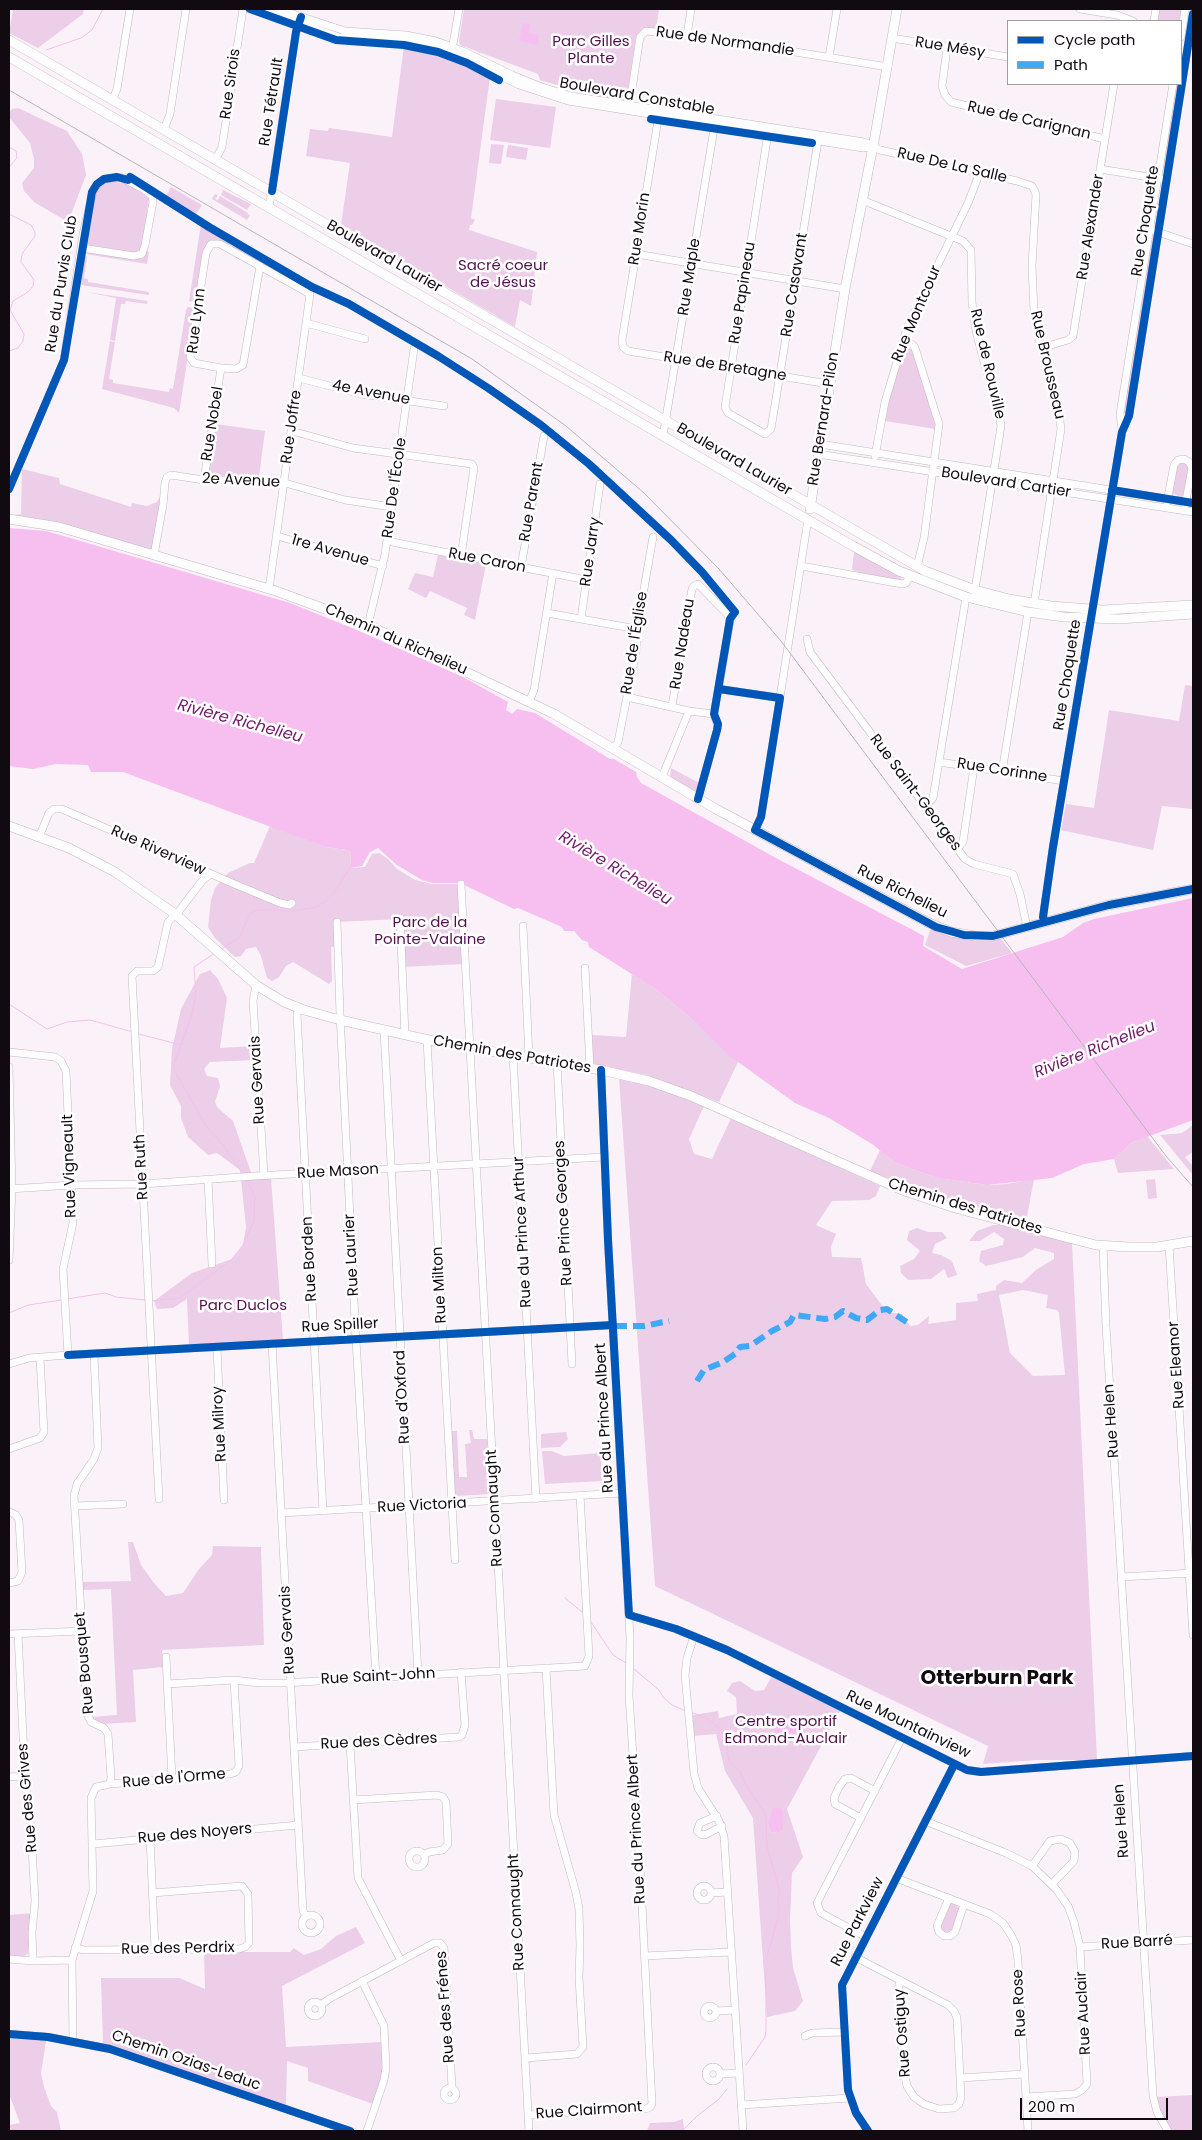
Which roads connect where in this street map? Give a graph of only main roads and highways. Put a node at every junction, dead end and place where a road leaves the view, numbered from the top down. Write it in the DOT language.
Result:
graph roads {
  1 [pos="897,9"];
  2 [pos="9,40"];
  3 [pos="9,57"];
  4 [pos="810,505"];
  5 [pos="9,519"];
  6 [pos="808,519"];
  7 [pos="1193,605"];
  8 [pos="1092,614"];
  9 [pos="1193,614"];
  10 [pos="9,826"];
  11 [pos="755,830"];
  12 [pos="1193,889"];
  13 [pos="1193,1241"];
  1 -- 4 [label="main road, Rue Bernard-Pilon"];
  2 -- 4 [label="main road, Boulevard Laurier"];
  3 -- 6 [label="main road, Boulevard Laurier"];
  4 -- 6 [label="main road, Rue Bernard-Pilon"];
  4 -- 8 [label="main road, Boulevard Laurier"];
  5 -- 11 [label="main road, Chemin du Richelieu"];
  6 -- 8 [label="main road, Boulevard Laurier"];
  7 -- 8 [label="main road"];
  8 -- 9 [label="main road"];
  10 -- 13 [label="main road, Chemin des Patriotes"];
  11 -- 12 [label="main road, Rue Richelieu"];
}
